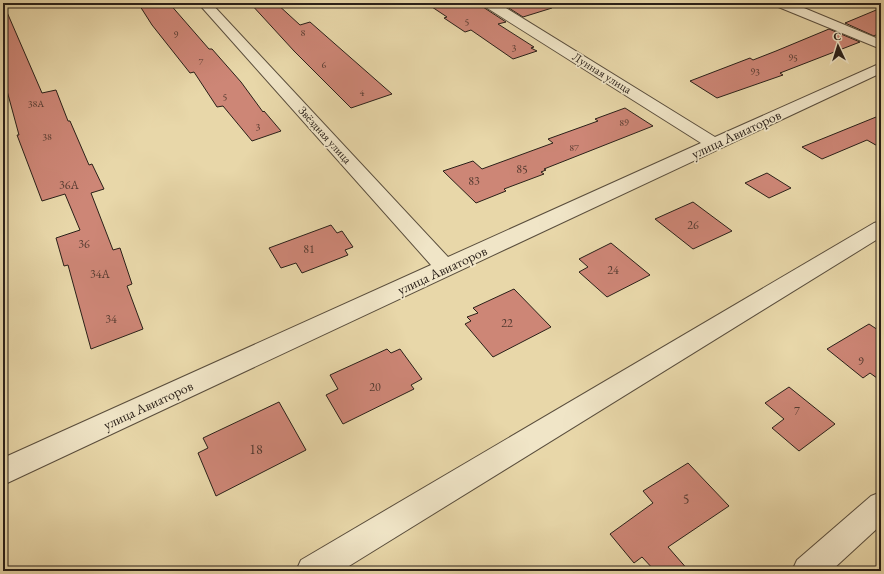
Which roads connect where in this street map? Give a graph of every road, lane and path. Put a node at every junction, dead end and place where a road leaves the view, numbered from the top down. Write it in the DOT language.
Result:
graph roads {
  1 [pos="204,3"];
  2 [pos="490,3"];
  3 [pos="781,3"];
  4 [pos="881,45"];
  5 [pos="881,67"];
  6 [pos="715,144"];
  7 [pos="881,228"];
  8 [pos="446,268"];
  9 [pos="3,472"];
  10 [pos="881,506"];
  11 [pos="312,571"];
  12 [pos="808,571"];
  1 -- 8 [label="street, Звёздная улица"];
  2 -- 6 [label="street, Лунная улица"];
  3 -- 4 [label="street"];
  5 -- 6 [label="street, улица Авиаторов"];
  6 -- 8 [label="street, улица Авиаторов"];
  7 -- 11 [label="street"];
  8 -- 9 [label="street, улица Авиаторов"];
  10 -- 12 [label="street"];
}
